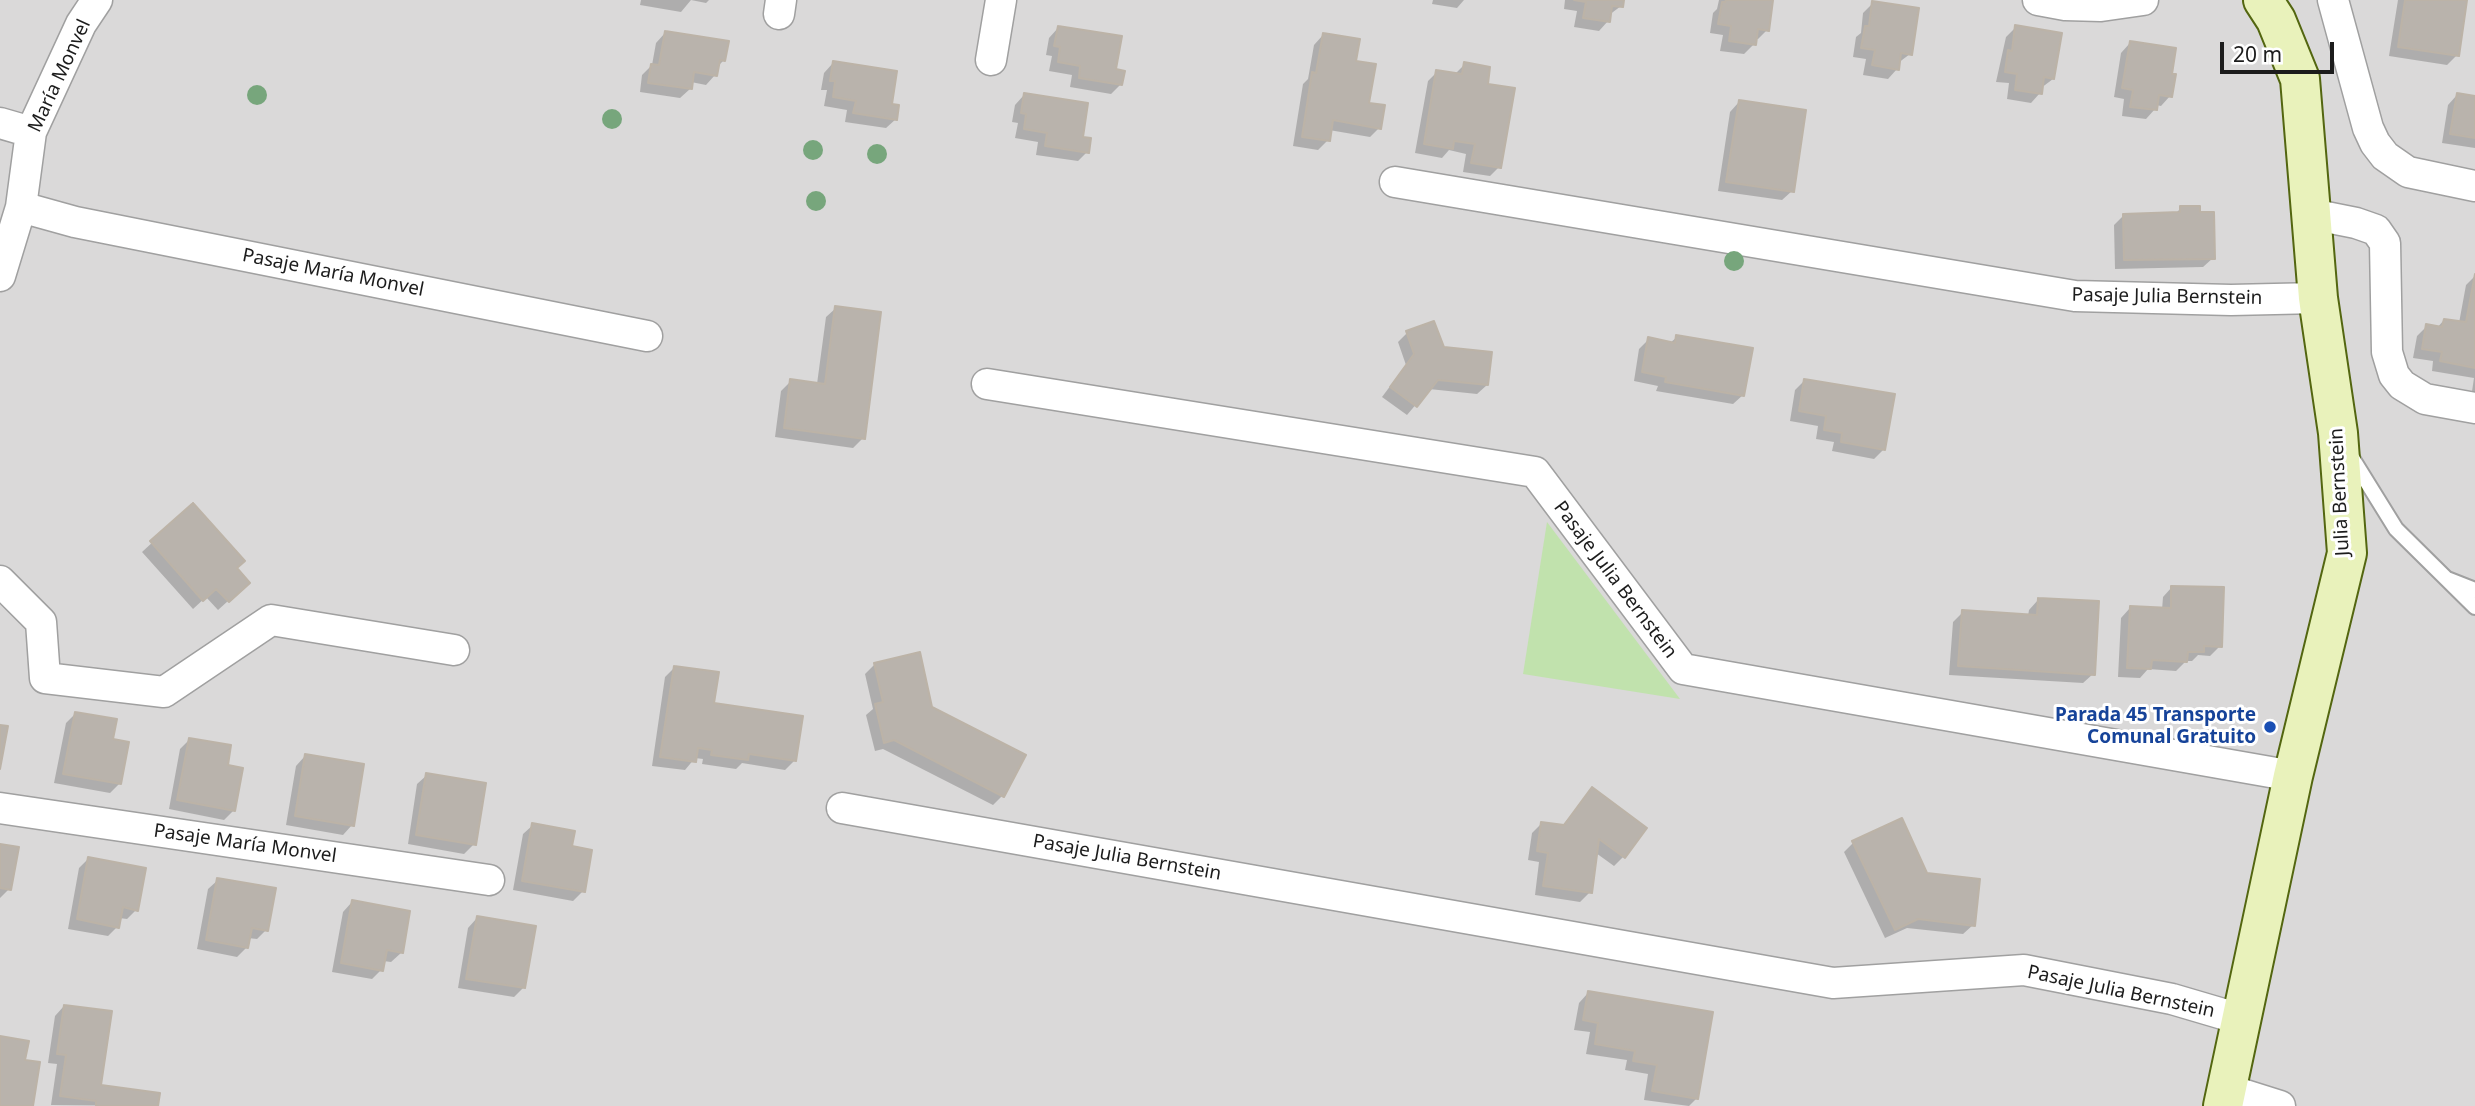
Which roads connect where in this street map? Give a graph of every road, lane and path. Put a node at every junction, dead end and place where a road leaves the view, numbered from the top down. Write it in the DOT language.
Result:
graph roads {
  1 [pos="97,0"];
  2 [pos="1001,0"];
  3 [pos="2038,0"];
  4 [pos="2143,0"];
  5 [pos="2263,0"];
  6 [pos="2333,0"];
  7 [pos="991,60"];
  8 [pos="0,123"];
  9 [pos="31,132"];
  10 [pos="1395,182"];
  11 [pos="2475,186"];
  12 [pos="21,207"];
  13 [pos="2311,214"];
  14 [pos="0,276"];
  15 [pos="2318,298"];
  16 [pos="647,336"];
  17 [pos="987,384"];
  18 [pos="2475,408"];
  19 [pos="2338,433"];
  20 [pos="2443,577"];
  21 [pos="0,581"];
  22 [pos="2475,590"];
  23 [pos="2475,607"];
  24 [pos="454,650"];
  25 [pos="2292,776"];
  26 [pos="0,808"];
  27 [pos="842,808"];
  28 [pos="489,880"];
  29 [pos="2240,1019"];
  30 [pos="2225,1097"];
  31 [pos="2280,1106"];
  1 -- 9 [label="street, María Monvel"];
  2 -- 7 [label="street"];
  3 -- 4 [label="street"];
  5 -- 13 [label="street, Julia Bernstein"];
  6 -- 11 [label="street"];
  8 -- 9 [label="street"];
  9 -- 12 [label="street, María Monvel"];
  10 -- 15 [label="street, Pasaje Julia Bernstein"];
  12 -- 14 [label="street, María Monvel"];
  12 -- 16 [label="street, Pasaje María Monvel"];
  13 -- 15 [label="street, Julia Bernstein"];
  13 -- 18 [label="street"];
  15 -- 19 [label="street, Julia Bernstein"];
  17 -- 25 [label="street, Pasaje Julia Bernstein"];
  19 -- 20 [label="lane"];
  19 -- 25 [label="street, Julia Bernstein"];
  20 -- 22 [label="lane"];
  20 -- 23 [label="lane"];
  21 -- 24 [label="street"];
  25 -- 29 [label="street, Julia Bernstein"];
  26 -- 28 [label="street, Pasaje María Monvel"];
  27 -- 29 [label="street, Pasaje Julia Bernstein"];
  29 -- 30 [label="street, Julia Bernstein"];
  30 -- 31 [label="street"];
}
